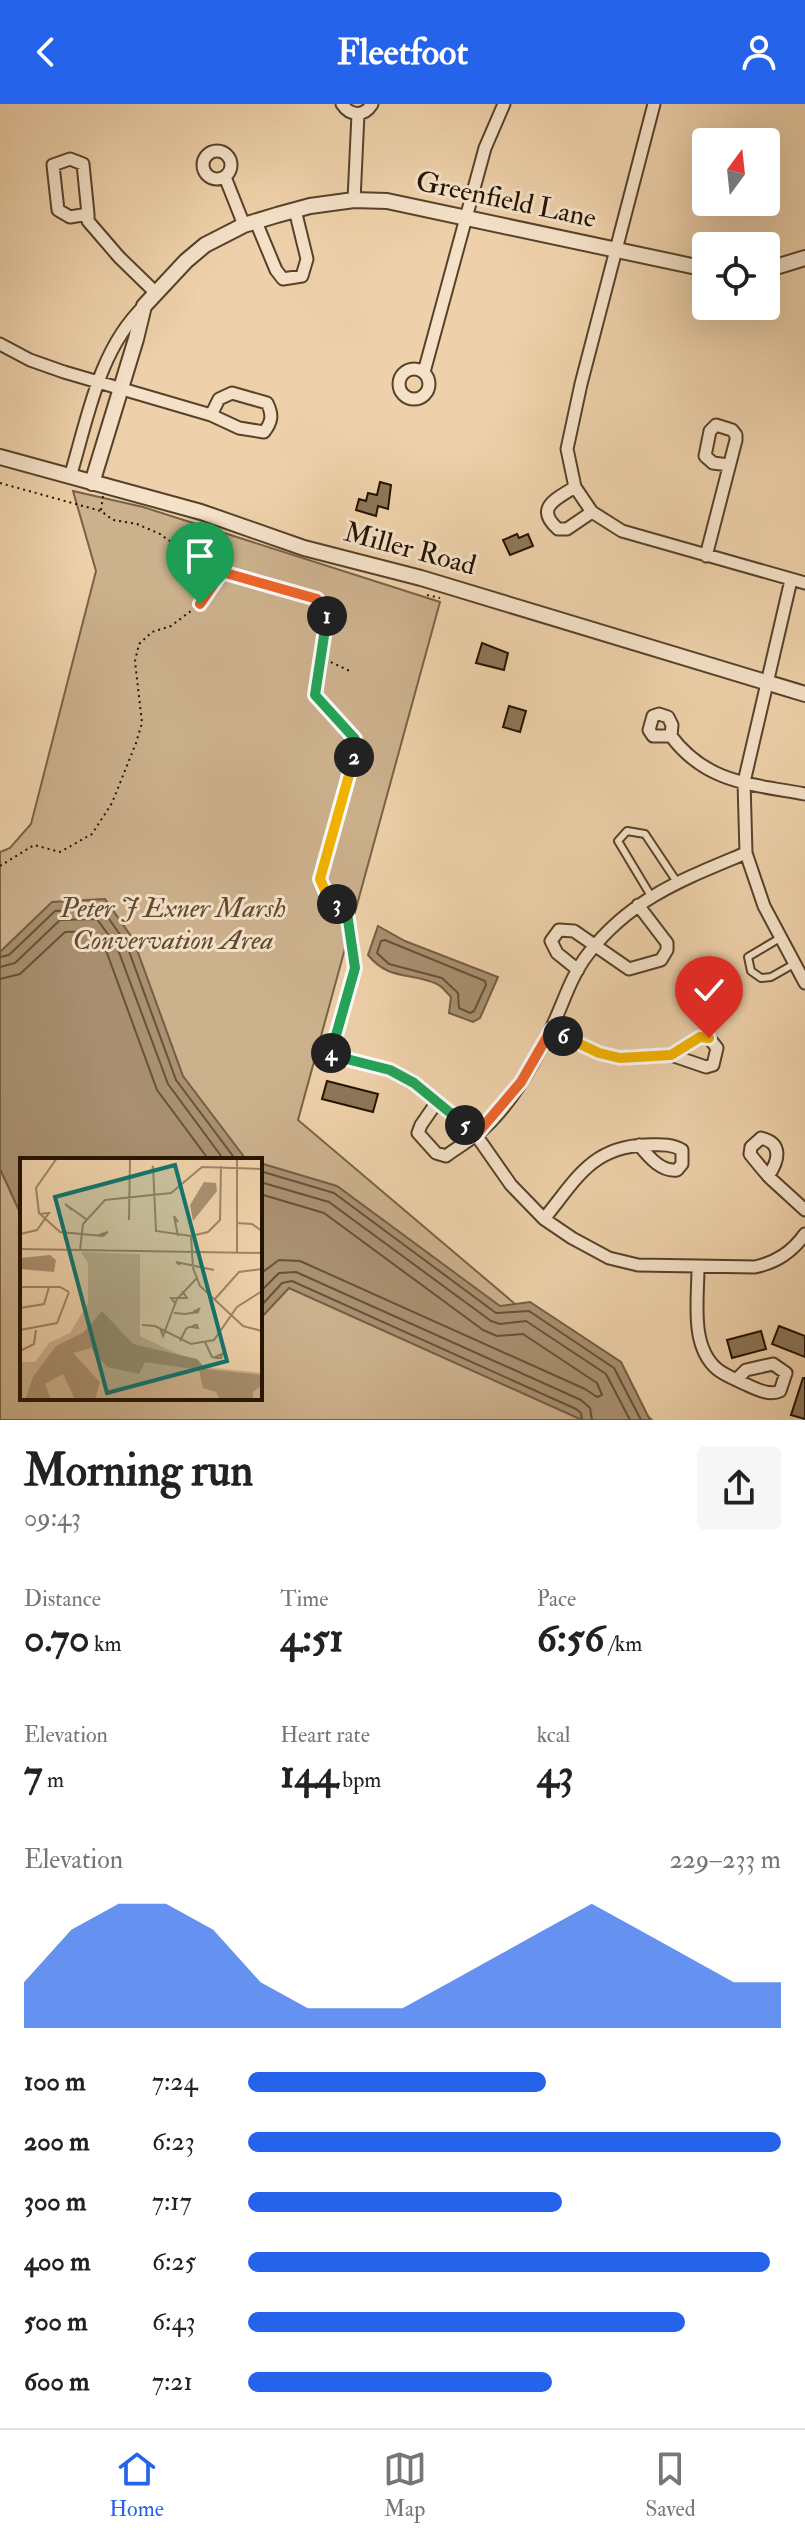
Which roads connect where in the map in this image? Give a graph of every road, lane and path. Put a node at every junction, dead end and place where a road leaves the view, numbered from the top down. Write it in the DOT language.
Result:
graph roads {
  1 [pos="342,104"];
  2 [pos="372,104"];
  3 [pos="504,104"];
  4 [pos="654,104"];
  5 [pos="358,114"];
  6 [pos="225,177"];
  7 [pos="354,200"];
  8 [pos="295,210"];
  9 [pos="88,214"];
  10 [pos="466,218"];
  11 [pos="250,223"];
  12 [pos="617,250"];
  13 [pos="805,258"];
  14 [pos="692,266"];
  15 [pos="780,266"];
  16 [pos="156,293"];
  17 [pos="144,306"];
  18 [pos="0,344"];
  19 [pos="424,372"];
  20 [pos="98,383"];
  21 [pos="119,389"];
  22 [pos="211,415"];
  23 [pos="0,457"];
  24 [pos="729,465"];
  25 [pos="70,477"];
  26 [pos="0,483"];
  27 [pos="92,483"];
  28 [pos="575,487"];
  29 [pos="592,512"];
  30 [pos="706,556"];
  31 [pos="222,572"];
  32 [pos="791,580"];
  33 [pos="805,583"];
  34 [pos="319,657"];
  35 [pos="352,672"];
  36 [pos="767,684"];
  37 [pos="805,694"];
  38 [pos="671,736"];
  39 [pos="744,782"];
  40 [pos="805,794"];
  41 [pos="746,853"];
  42 [pos="0,866"];
  43 [pos="677,882"];
  44 [pos="651,896"];
  45 [pos="638,905"];
  46 [pos="780,938"];
  47 [pos="595,946"];
  48 [pos="794,964"];
  49 [pos="578,970"];
  50 [pos="805,983"];
  51 [pos="551,1030"];
  52 [pos="331,1055"];
  53 [pos="671,1055"];
  54 [pos="437,1102"];
  55 [pos="476,1135"];
  56 [pos="639,1145"];
  57 [pos="768,1176"];
  58 [pos="805,1210"];
  59 [pos="544,1219"];
  60 [pos="805,1234"];
  61 [pos="698,1268"];
  62 [pos="737,1379"];
  1 -- 5 [label="street"];
  2 -- 5 [label="street"];
  3 -- 10 [label="street"];
  4 -- 12 [label="street"];
  5 -- 7 [label="street"];
  6 -- 11 [label="street"];
  7 -- 8 [label="street, Greenfield Lane"];
  7 -- 10 [label="street, Greenfield Lane"];
  8 -- 11 [label="street, Greenfield Lane"];
  8 -- 11 [label="street"];
  9 -- 9 [label="street"];
  9 -- 16 [label="street"];
  10 -- 12 [label="street, Greenfield Lane"];
  10 -- 19 [label="street"];
  11 -- 16 [label="street, Greenfield Lane"];
  12 -- 14 [label="street, Greenfield Lane"];
  12 -- 28 [label="street"];
  13 -- 15 [label="street"];
  16 -- 17 [label="street, Greenfield Lane"];
  17 -- 20 [label="street, Greenfield Lane"];
  17 -- 21 [label="street, Greenfield Lane"];
  18 -- 20 [label="street"];
  20 -- 21 [label="street"];
  20 -- 25 [label="street, Greenfield Lane"];
  21 -- 22 [label="street"];
  21 -- 27 [label="street, Greenfield Lane"];
  22 -- 22 [label="street"];
  23 -- 25 [label="street, Miller Road"];
  24 -- 30 [label="street"];
  25 -- 27 [label="street, Miller Road"];
  26 -- 31 [label="path"];
  27 -- 36 [label="street, Miller Road"];
  28 -- 29 [label="street"];
  28 -- 29 [label="street"];
  29 -- 30 [label="street"];
  30 -- 32 [label="street"];
  31 -- 34 [label="path"];
  31 -- 42 [label="path"];
  32 -- 33 [label="street"];
  32 -- 36 [label="street"];
  34 -- 35 [label="path"];
  34 -- 52 [label="path"];
  36 -- 37 [label="street, Miller Road"];
  36 -- 39 [label="street"];
  38 -- 39 [label="street"];
  39 -- 40 [label="street"];
  39 -- 41 [label="street"];
  41 -- 43 [label="street"];
  41 -- 46 [label="street"];
  43 -- 44 [label="street"];
  43 -- 44 [label="lane"];
  44 -- 45 [label="street"];
  45 -- 47 [label="street"];
  45 -- 47 [label="street"];
  46 -- 48 [label="street"];
  46 -- 48 [label="lane"];
  47 -- 49 [label="street"];
  47 -- 49 [label="street"];
  48 -- 50 [label="street"];
  49 -- 51 [label="street"];
  51 -- 53 [label="street"];
  51 -- 55 [label="street"];
  52 -- 54 [label="street"];
  54 -- 55 [label="street"];
  54 -- 55 [label="street"];
  55 -- 59 [label="street"];
  56 -- 59 [label="street"];
  57 -- 58 [label="street"];
  59 -- 61 [label="street"];
  60 -- 61 [label="street"];
  61 -- 62 [label="street"];
}
